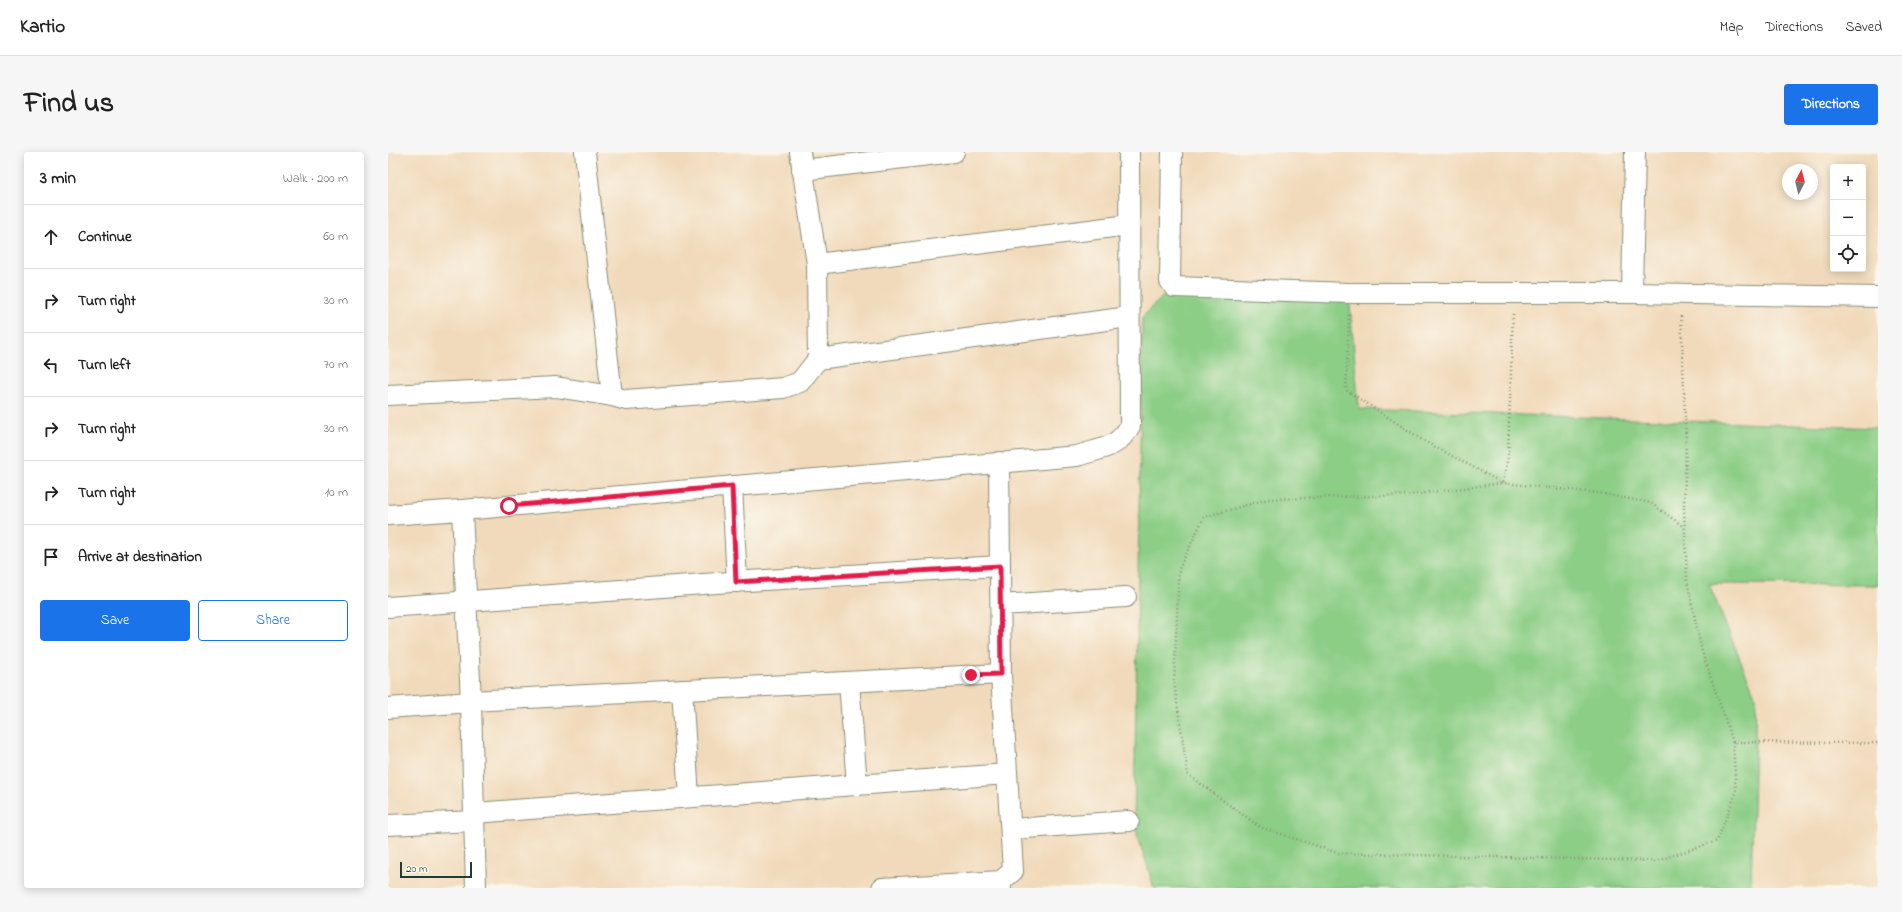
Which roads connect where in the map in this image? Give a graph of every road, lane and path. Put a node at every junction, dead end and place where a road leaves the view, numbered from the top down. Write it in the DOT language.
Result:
graph roads {
  1 [pos="585,152"];
  2 [pos="954,152"];
  3 [pos="1129,152"];
  4 [pos="1172,152"];
  5 [pos="1635,152"];
  6 [pos="801,161"];
  7 [pos="1129,225"];
  8 [pos="818,264"];
  9 [pos="1349,293"];
  10 [pos="1632,293"];
  11 [pos="1513,294"];
  12 [pos="1680,294"];
  13 [pos="1878,297"];
  14 [pos="1129,317"];
  15 [pos="818,359"];
  16 [pos="388,395"];
  17 [pos="612,396"];
  18 [pos="999,462"];
  19 [pos="1504,483"];
  20 [pos="732,486"];
  21 [pos="462,510"];
  22 [pos="388,515"];
  23 [pos="1684,527"];
  24 [pos="1000,566"];
  25 [pos="736,582"];
  26 [pos="1126,597"];
  27 [pos="466,602"];
  28 [pos="1001,605"];
  29 [pos="388,607"];
  30 [pos="1001,674"];
  31 [pos="849,682"];
  32 [pos="682,690"];
  33 [pos="470,702"];
  34 [pos="388,708"];
  35 [pos="1733,742"];
  36 [pos="1878,743"];
  37 [pos="1007,774"];
  38 [pos="857,785"];
  39 [pos="689,797"];
  40 [pos="474,817"];
  41 [pos="1129,822"];
  42 [pos="388,825"];
  43 [pos="1011,829"];
  44 [pos="1001,884"];
  45 [pos="476,888"];
  46 [pos="882,888"];
  1 -- 17 [label="street"];
  2 -- 6 [label="street"];
  3 -- 7 [label="street"];
  4 -- 9 [label="street"];
  5 -- 10 [label="street"];
  6 -- 8 [label="street"];
  7 -- 8 [label="street"];
  7 -- 14 [label="street"];
  8 -- 15 [label="street"];
  9 -- 11 [label="street"];
  9 -- 19 [label="path"];
  10 -- 11 [label="street"];
  10 -- 12 [label="street"];
  11 -- 19 [label="path"];
  12 -- 13 [label="street"];
  12 -- 23 [label="path"];
  14 -- 15 [label="street"];
  14 -- 18 [label="street"];
  15 -- 17 [label="street"];
  16 -- 17 [label="street"];
  18 -- 20 [label="street"];
  18 -- 24 [label="street"];
  19 -- 23 [label="path"];
  19 -- 35 [label="path"];
  20 -- 21 [label="street"];
  20 -- 25 [label="street"];
  21 -- 22 [label="street"];
  21 -- 27 [label="street"];
  23 -- 35 [label="path"];
  24 -- 25 [label="street"];
  24 -- 28 [label="street"];
  25 -- 27 [label="street"];
  26 -- 28 [label="street"];
  27 -- 29 [label="street"];
  27 -- 33 [label="street"];
  28 -- 30 [label="street"];
  30 -- 31 [label="street"];
  30 -- 37 [label="street"];
  31 -- 32 [label="street"];
  31 -- 38 [label="street"];
  32 -- 33 [label="street"];
  32 -- 39 [label="street"];
  33 -- 34 [label="street"];
  33 -- 40 [label="street"];
  35 -- 36 [label="path"];
  37 -- 38 [label="street"];
  37 -- 43 [label="street"];
  38 -- 39 [label="street"];
  39 -- 40 [label="street"];
  40 -- 42 [label="street"];
  40 -- 45 [label="street"];
  41 -- 43 [label="street"];
  43 -- 44 [label="street"];
  44 -- 46 [label="street"];
}
